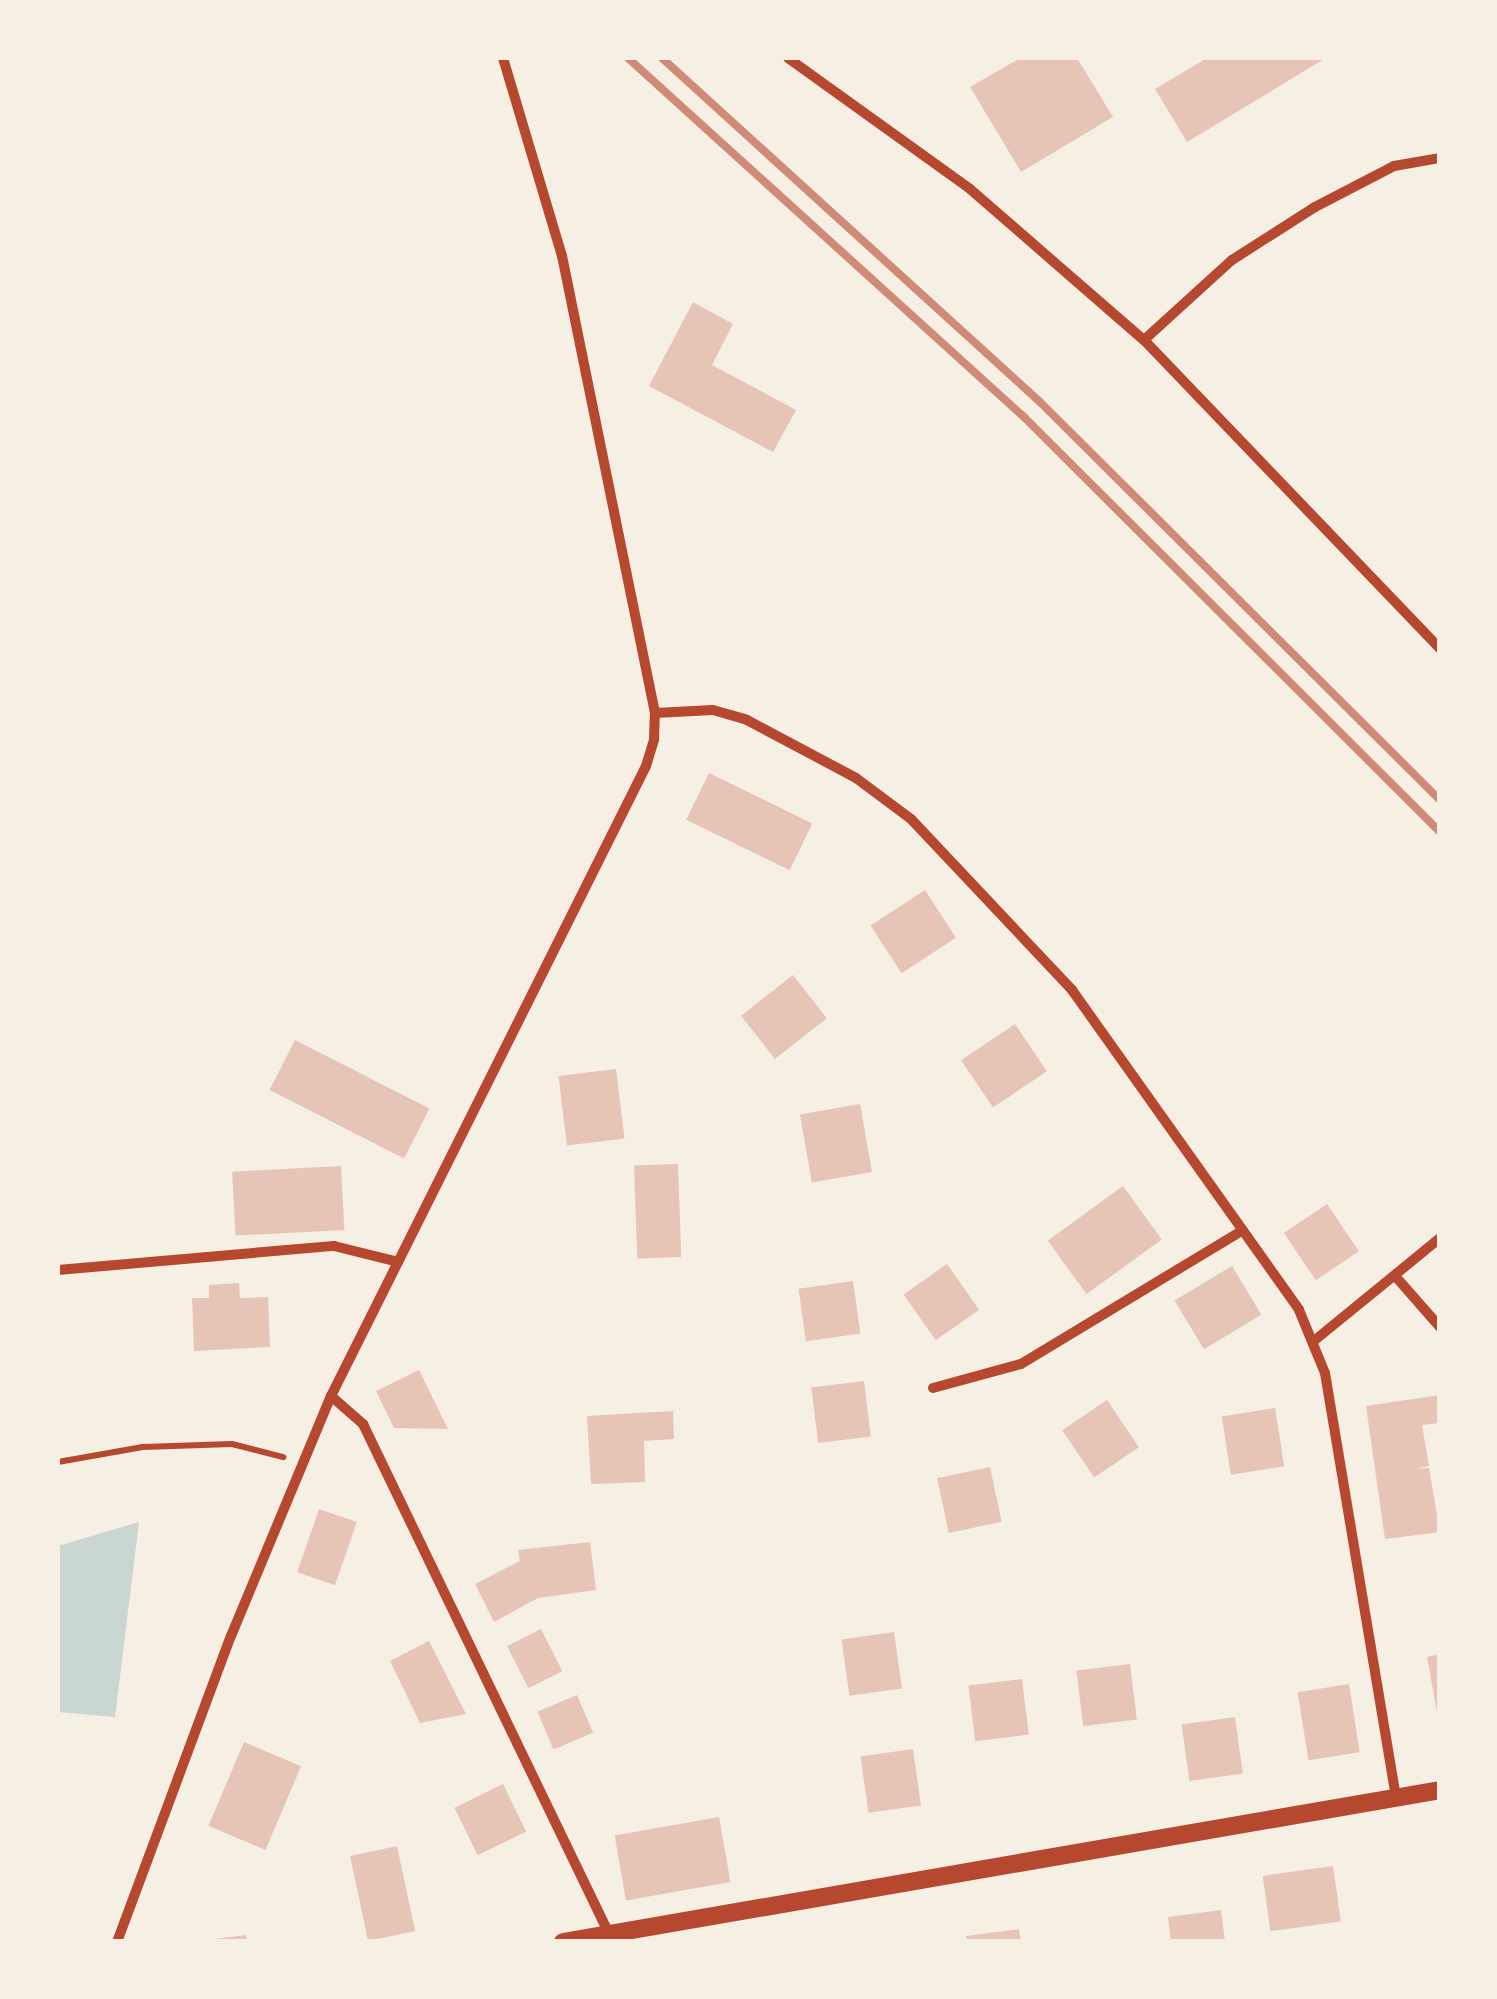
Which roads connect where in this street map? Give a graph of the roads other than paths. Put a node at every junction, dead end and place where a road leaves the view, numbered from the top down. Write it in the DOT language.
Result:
graph roads {
  1 [pos="503,58"];
  2 [pos="788,58"];
  3 [pos="1440,158"];
  4 [pos="1144,340"];
  5 [pos="1440,648"];
  6 [pos="656,712"];
  7 [pos="1243,1230"];
  8 [pos="1440,1238"];
  9 [pos="398,1262"];
  10 [pos="58,1270"];
  11 [pos="1396,1277"];
  12 [pos="1440,1327"];
  13 [pos="1314,1340"];
  14 [pos="933,1388"];
  15 [pos="331,1396"];
  16 [pos="1440,1790"];
  17 [pos="1396,1798"];
  18 [pos="610,1937"];
  19 [pos="117,1942"];
  20 [pos="562,1942"];
  1 -- 6 [label="street"];
  2 -- 4 [label="street"];
  3 -- 4 [label="street"];
  4 -- 5 [label="street"];
  6 -- 7 [label="street"];
  6 -- 9 [label="street"];
  7 -- 13 [label="street"];
  7 -- 14 [label="street"];
  8 -- 11 [label="street"];
  9 -- 10 [label="street"];
  9 -- 15 [label="street"];
  11 -- 12 [label="street"];
  11 -- 13 [label="street"];
  13 -- 17 [label="street"];
  15 -- 18 [label="street"];
  15 -- 19 [label="street"];
  16 -- 17 [label="street"];
  17 -- 18 [label="street"];
  18 -- 20 [label="street"];
}
